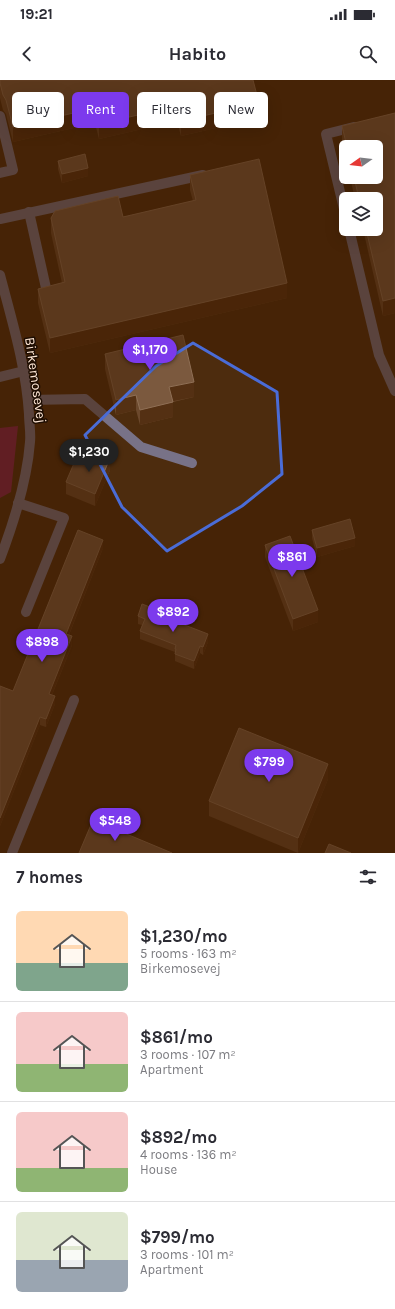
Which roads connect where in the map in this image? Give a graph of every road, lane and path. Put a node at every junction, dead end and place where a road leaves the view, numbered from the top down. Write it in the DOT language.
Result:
graph roads {
  1 [pos="0,116"];
  2 [pos="364,125"];
  3 [pos="0,173"];
  4 [pos="214,173"];
  5 [pos="340,192"];
  6 [pos="29,212"];
  7 [pos="0,219"];
  8 [pos="351,236"];
  9 [pos="0,275"];
  10 [pos="46,288"];
  11 [pos="24,371"];
  12 [pos="0,377"];
  13 [pos="395,391"];
  14 [pos="28,400"];
  15 [pos="192,463"];
  16 [pos="18,503"];
  17 [pos="0,559"];
  18 [pos="26,612"];
  19 [pos="74,700"];
  20 [pos="12,853"];
  1 -- 3 [label="street"];
  2 -- 5 [label="street"];
  4 -- 6 [label="street"];
  6 -- 7 [label="street"];
  6 -- 10 [label="street"];
  8 -- 13 [label="street"];
  9 -- 11 [label="street, Birkemosevej"];
  11 -- 12 [label="street"];
  11 -- 14 [label="street, Birkemosevej"];
  14 -- 15 [label="street"];
  14 -- 16 [label="street, Birkemosevej"];
  16 -- 17 [label="street, Birkemosevej"];
  16 -- 18 [label="street"];
  19 -- 20 [label="street"];
}
